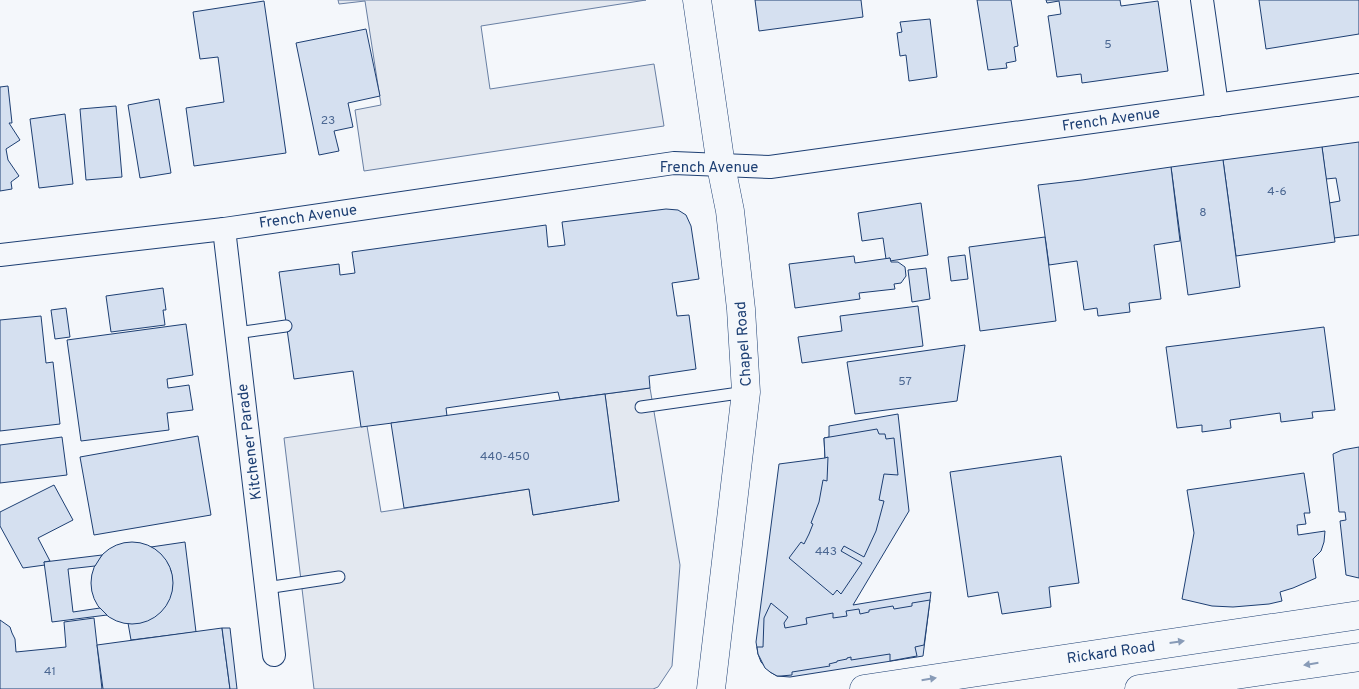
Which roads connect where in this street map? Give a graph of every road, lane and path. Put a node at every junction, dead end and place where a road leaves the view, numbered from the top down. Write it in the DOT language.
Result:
graph roads {
  1 [pos="697,0"];
  2 [pos="1202,0"];
  3 [pos="1359,85"];
  4 [pos="1216,105"];
  5 [pos="721,166"];
  6 [pos="224,228"];
  7 [pos="0,255"];
  8 [pos="286,326"];
  9 [pos="236,332"];
  10 [pos="746,392"];
  11 [pos="641,407"];
  12 [pos="339,577"];
  13 [pos="266,588"];
  14 [pos="1359,615"];
  15 [pos="274,655"];
  16 [pos="1359,657"];
  17 [pos="711,689"];
  18 [pos="864,689"];
  19 [pos="1139,689"];
  1 -- 5 [label="main road, Chapel Road"];
  2 -- 4 [label="street"];
  3 -- 4 [label="street, French Avenue"];
  4 -- 5 [label="street, French Avenue"];
  5 -- 6 [label="street, French Avenue"];
  5 -- 10 [label="main road, Chapel Road"];
  6 -- 7 [label="street, French Avenue"];
  6 -- 9 [label="street, Kitchener Parade"];
  8 -- 9 [label="lane"];
  9 -- 13 [label="street, Kitchener Parade"];
  10 -- 11 [label="lane"];
  10 -- 17 [label="main road, Chapel Road"];
  12 -- 13 [label="lane"];
  13 -- 15 [label="street, Kitchener Parade"];
  18 -- 14 [label="main road, Rickard Road, one-way"];
  16 -- 19 [label="main road, one-way"];
}
